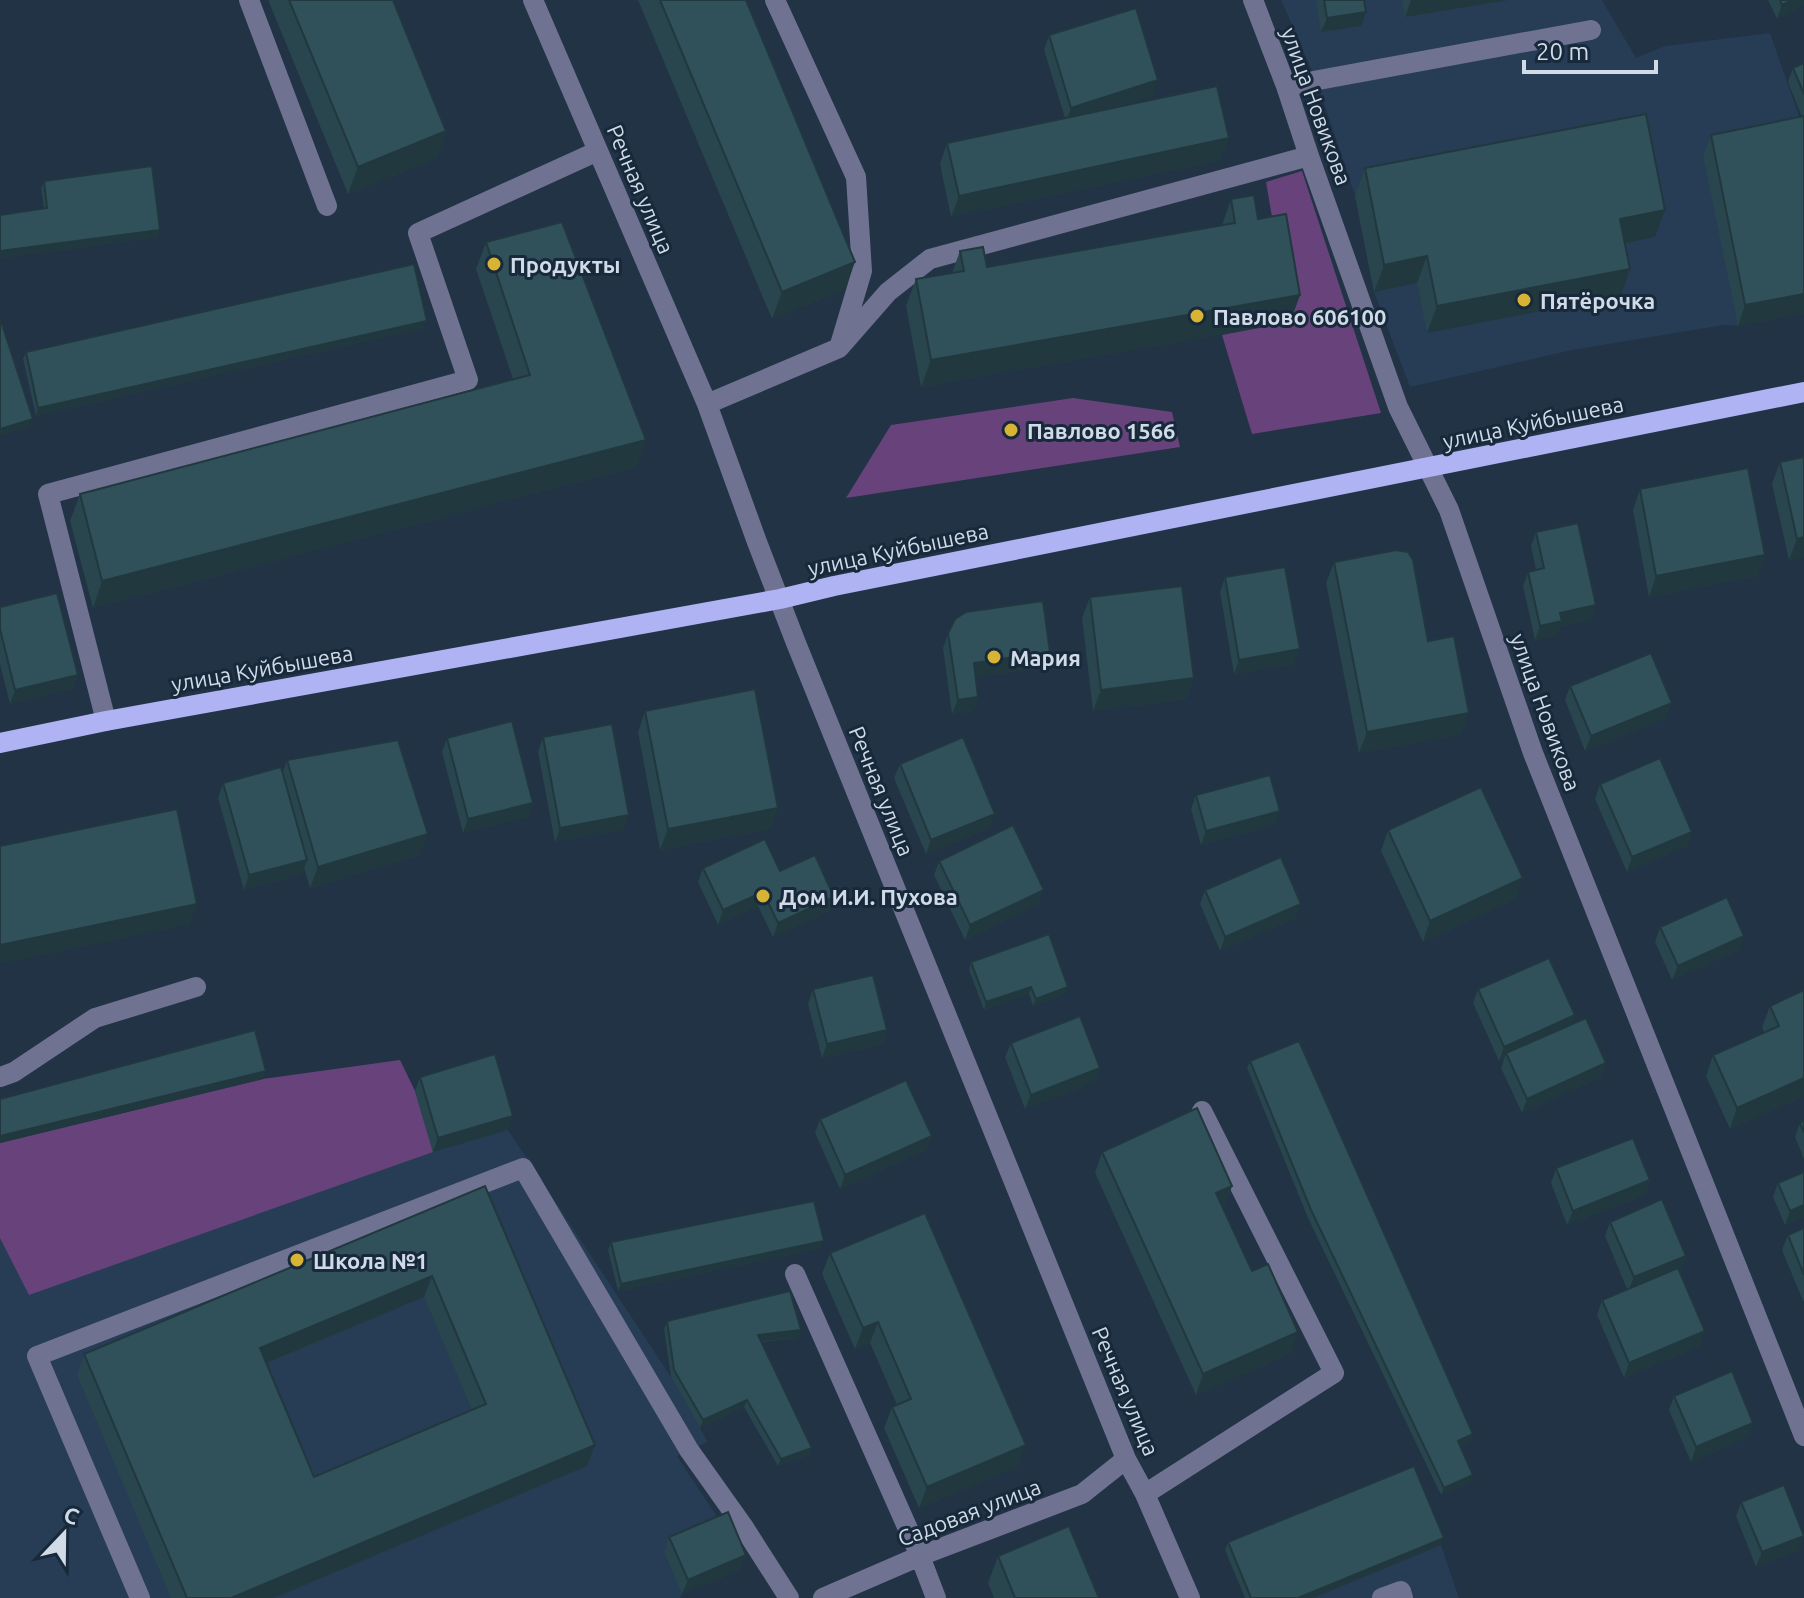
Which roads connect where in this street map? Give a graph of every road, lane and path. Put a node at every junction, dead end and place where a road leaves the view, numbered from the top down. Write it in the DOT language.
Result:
graph roads {
  1 [pos="249,0"];
  2 [pos="533,0"];
  3 [pos="775,0"];
  4 [pos="1253,0"];
  5 [pos="1591,30"];
  6 [pos="1286,86"];
  7 [pos="598,151"];
  8 [pos="1309,156"];
  9 [pos="327,206"];
  10 [pos="839,348"];
  11 [pos="1804,392"];
  12 [pos="707,404"];
  13 [pos="1430,468"];
  14 [pos="780,599"];
  15 [pos="106,721"];
  16 [pos="0,743"];
  17 [pos="196,987"];
  18 [pos="0,1077"];
  19 [pos="1202,1111"];
  20 [pos="795,1274"];
  21 [pos="1804,1436"];
  22 [pos="1126,1459"];
  23 [pos="1145,1494"];
  24 [pos="920,1556"];
  25 [pos="140,1598"];
  26 [pos="789,1598"];
  27 [pos="823,1598"];
  28 [pos="936,1598"];
  29 [pos="1190,1598"];
  30 [pos="1382,1598"];
  31 [pos="1403,1598"];
  1 -- 9 [label="street"];
  2 -- 7 [label="street, Речная улица"];
  3 -- 10 [label="street"];
  4 -- 6 [label="street, улица Новикова"];
  5 -- 6 [label="street"];
  6 -- 8 [label="street, улица Новикова"];
  7 -- 12 [label="street, Речная улица"];
  7 -- 15 [label="street"];
  8 -- 10 [label="street"];
  8 -- 13 [label="street, улица Новикова"];
  10 -- 12 [label="street"];
  11 -- 13 [label="main road, улица Куйбышева"];
  12 -- 14 [label="street, Речная улица"];
  13 -- 14 [label="main road, улица Куйбышева"];
  13 -- 21 [label="street, улица Новикова"];
  14 -- 15 [label="main road, улица Куйбышева"];
  14 -- 22 [label="street, Речная улица"];
  15 -- 16 [label="main road, улица Куйбышева"];
  17 -- 18 [label="street"];
  19 -- 23 [label="street"];
  20 -- 24 [label="street"];
  22 -- 23 [label="street, Речная улица"];
  22 -- 24 [label="street, Садовая улица"];
  23 -- 29 [label="street, Речная улица"];
  24 -- 27 [label="street, Садовая улица"];
  24 -- 28 [label="street"];
  25 -- 26 [label="street"];
  30 -- 31 [label="street"];
}
